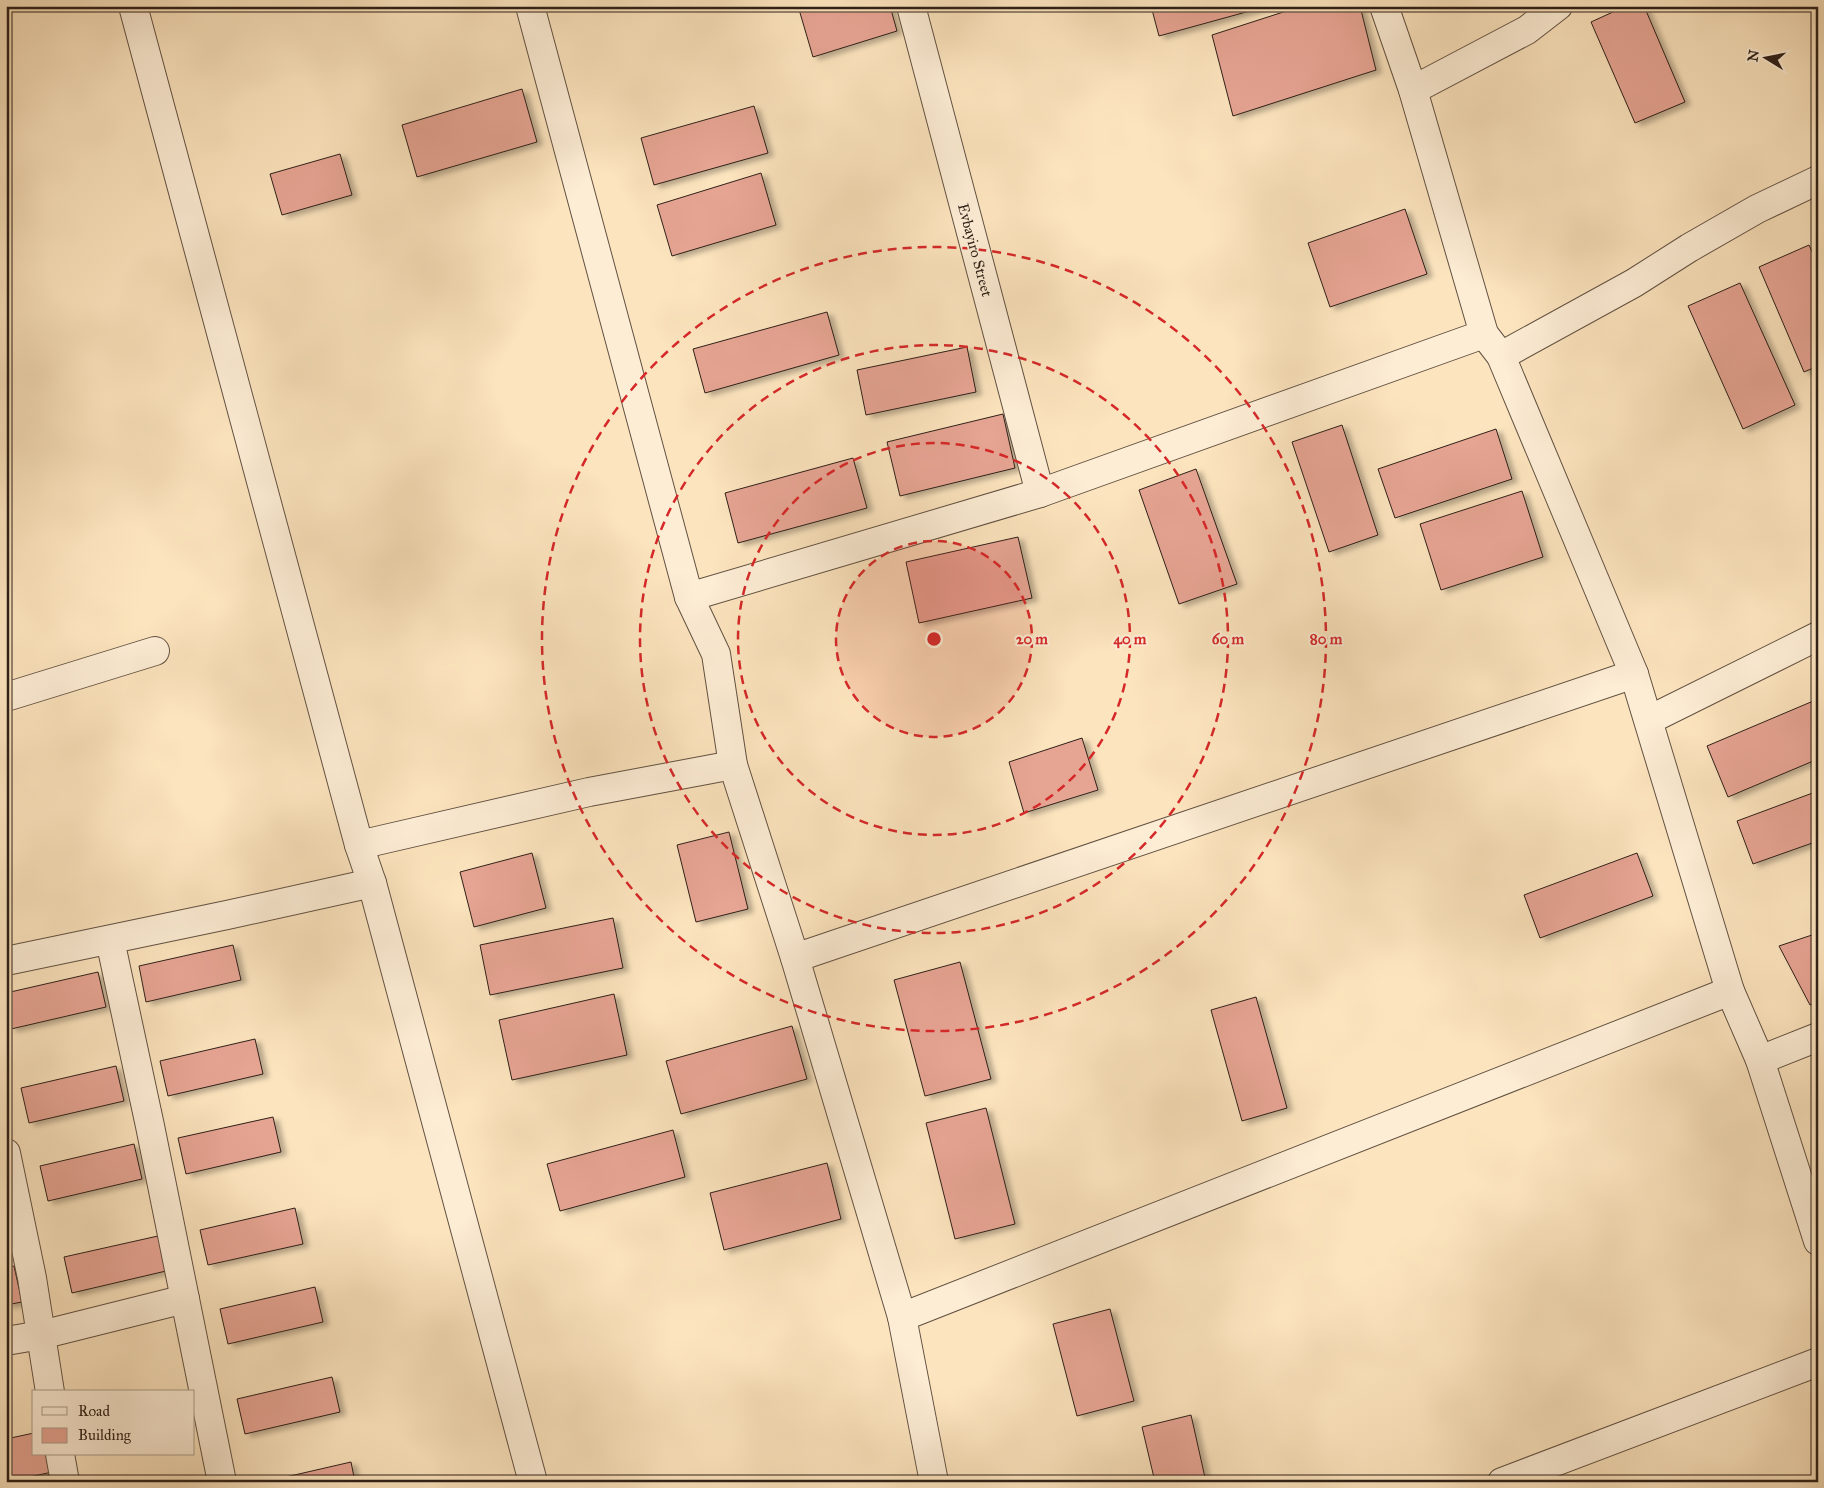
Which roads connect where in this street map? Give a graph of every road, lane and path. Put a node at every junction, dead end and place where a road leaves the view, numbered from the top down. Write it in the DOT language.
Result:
graph roads {
  1 [pos="133,6"];
  2 [pos="530,6"];
  3 [pos="911,6"];
  4 [pos="1384,6"];
  5 [pos="1558,6"];
  6 [pos="1413,90"];
  7 [pos="1818,180"];
  8 [pos="1484,334"];
  9 [pos="1501,356"];
  10 [pos="1040,493"];
  11 [pos="689,597"];
  12 [pos="1818,636"];
  13 [pos="155,651"];
  14 [pos="1634,674"];
  15 [pos="6,697"];
  16 [pos="1649,720"];
  17 [pos="733,765"];
  18 [pos="358,845"];
  19 [pos="372,883"];
  20 [pos="110,940"];
  21 [pos="795,958"];
  22 [pos="6,961"];
  23 [pos="1730,991"];
  24 [pos="1818,1037"];
  25 [pos="1760,1060"];
  26 [pos="6,1153"];
  27 [pos="1818,1241"];
  28 [pos="185,1299"];
  29 [pos="902,1317"];
  30 [pos="41,1335"];
  31 [pos="6,1341"];
  32 [pos="1818,1362"];
  33 [pos="50,1390"];
  34 [pos="60,1456"];
  35 [pos="64,1482"];
  36 [pos="222,1482"];
  37 [pos="533,1482"];
  38 [pos="934,1482"];
  39 [pos="1502,1482"];
  1 -- 18 [label="street"];
  2 -- 11 [label="street"];
  3 -- 10 [label="street, Evbayiro Street"];
  4 -- 6 [label="street"];
  5 -- 6 [label="street"];
  6 -- 8 [label="street"];
  7 -- 9 [label="street"];
  8 -- 9 [label="street"];
  8 -- 10 [label="street"];
  9 -- 14 [label="street"];
  10 -- 11 [label="street"];
  11 -- 17 [label="street"];
  12 -- 16 [label="street"];
  13 -- 15 [label="street"];
  14 -- 16 [label="street"];
  14 -- 21 [label="street"];
  16 -- 23 [label="street"];
  17 -- 18 [label="street"];
  17 -- 21 [label="street"];
  18 -- 19 [label="street"];
  19 -- 20 [label="street"];
  19 -- 37 [label="street"];
  20 -- 22 [label="street"];
  20 -- 28 [label="street"];
  21 -- 29 [label="street"];
  23 -- 25 [label="street"];
  23 -- 29 [label="street"];
  24 -- 25 [label="street"];
  25 -- 27 [label="street"];
  26 -- 30 [label="street"];
  28 -- 30 [label="street"];
  28 -- 36 [label="street"];
  29 -- 38 [label="street"];
  30 -- 31 [label="street"];
  30 -- 33 [label="street"];
  32 -- 39 [label="street"];
  34 -- 35 [label="street"];
}
